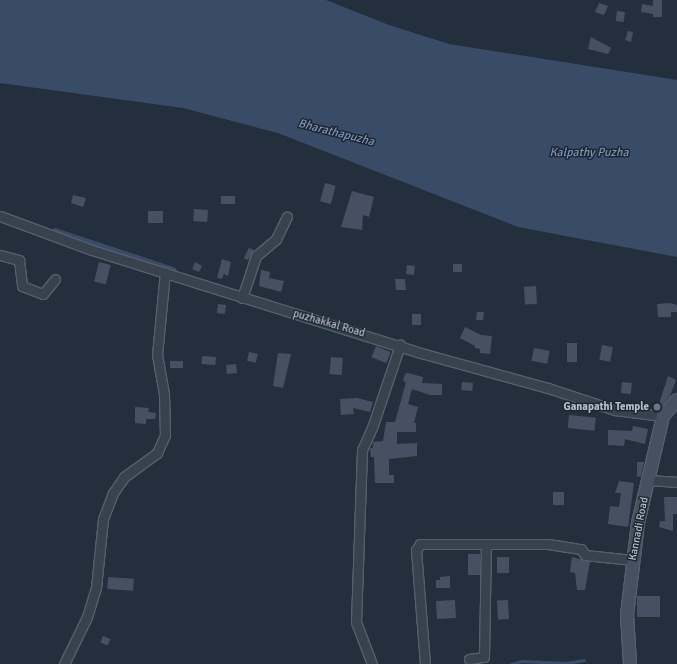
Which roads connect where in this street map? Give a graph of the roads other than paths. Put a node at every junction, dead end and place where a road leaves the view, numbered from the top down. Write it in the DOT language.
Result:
graph roads {
  1 [pos="0,216"];
  2 [pos="287,216"];
  3 [pos="0,255"];
  4 [pos="165,272"];
  5 [pos="55,279"];
  6 [pos="242,297"];
  7 [pos="400,345"];
  8 [pos="677,400"];
  9 [pos="663,416"];
  10 [pos="649,480"];
  11 [pos="677,482"];
  12 [pos="486,544"];
  13 [pos="633,560"];
  14 [pos="468,659"];
  15 [pos="64,664"];
  16 [pos="372,664"];
  17 [pos="425,664"];
  18 [pos="630,664"];
  1 -- 4 [label="street, puzhakkal Road"];
  2 -- 6 [label="street"];
  3 -- 5 [label="street"];
  4 -- 6 [label="street, puzhakkal Road"];
  4 -- 15 [label="street"];
  6 -- 7 [label="street, puzhakkal Road"];
  7 -- 9 [label="street, puzhakkal Road"];
  7 -- 16 [label="street"];
  8 -- 9 [label="street, Kannadi Road"];
  9 -- 10 [label="street, Kannadi Road"];
  10 -- 11 [label="street"];
  10 -- 13 [label="street, Kannadi Road"];
  12 -- 13 [label="street"];
  12 -- 14 [label="street"];
  12 -- 17 [label="street"];
  13 -- 18 [label="street, Kannadi Road"];
}
